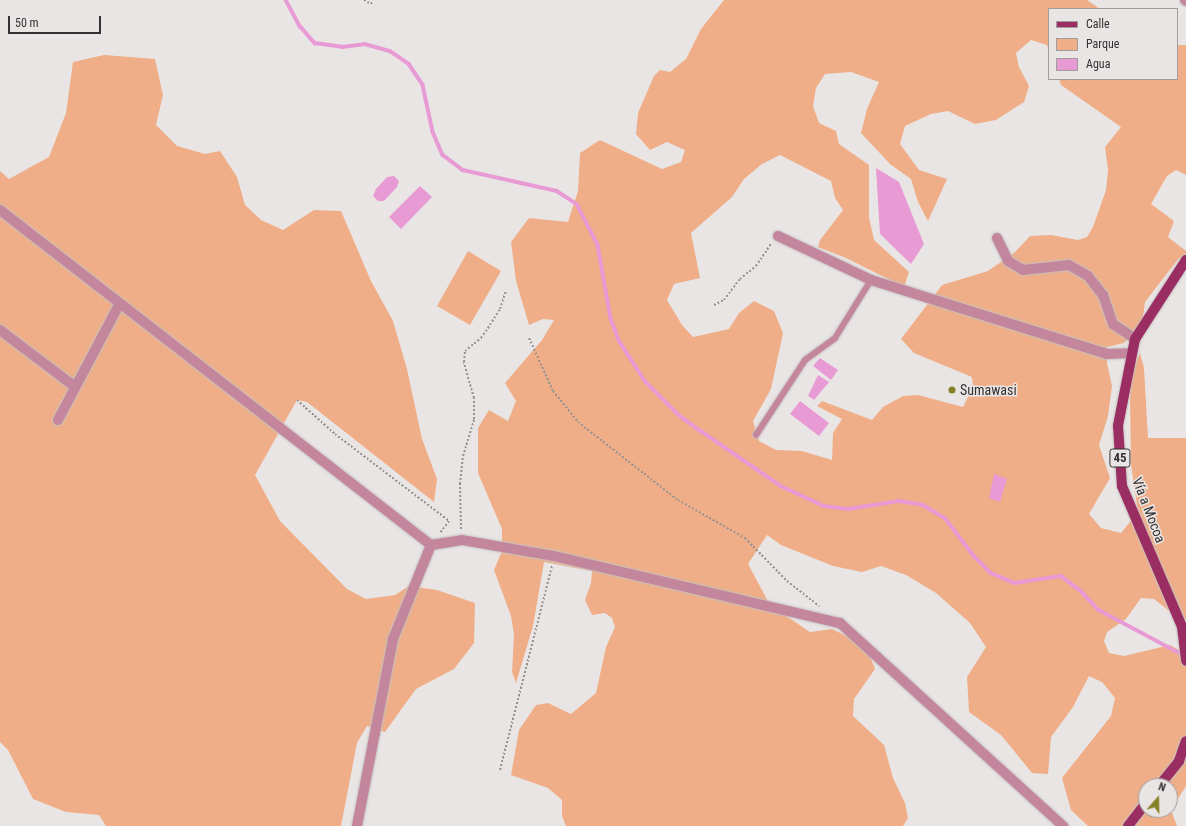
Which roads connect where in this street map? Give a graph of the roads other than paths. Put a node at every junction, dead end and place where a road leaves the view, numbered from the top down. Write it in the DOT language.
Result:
graph roads {
  1 [pos="0,210"];
  2 [pos="778,236"];
  3 [pos="997,238"];
  4 [pos="1186,260"];
  5 [pos="871,280"];
  6 [pos="120,303"];
  7 [pos="0,330"];
  8 [pos="1135,339"];
  9 [pos="1132,353"];
  10 [pos="75,387"];
  11 [pos="58,420"];
  12 [pos="756,435"];
  13 [pos="431,545"];
  14 [pos="1184,627"];
  15 [pos="1186,661"];
  16 [pos="1186,741"];
  17 [pos="1165,778"];
  18 [pos="1138,813"];
  19 [pos="357,826"];
  20 [pos="1063,826"];
  21 [pos="1128,826"];
  1 -- 6 [label="street"];
  2 -- 5 [label="street"];
  3 -- 8 [label="street"];
  4 -- 8 [label="main road, Vía a Mocoa / 45"];
  5 -- 9 [label="street"];
  5 -- 12 [label="lane"];
  6 -- 10 [label="street"];
  6 -- 13 [label="street"];
  7 -- 10 [label="street"];
  8 -- 9 [label="main road, Vía a Mocoa / 45"];
  9 -- 14 [label="main road, Vía a Mocoa / 45"];
  10 -- 11 [label="street"];
  13 -- 19 [label="street"];
  13 -- 20 [label="street"];
  14 -- 15 [label="main road, Vía a Mocoa / 45"];
  16 -- 17 [label="main road"];
  18 -- 21 [label="main road"];
}
